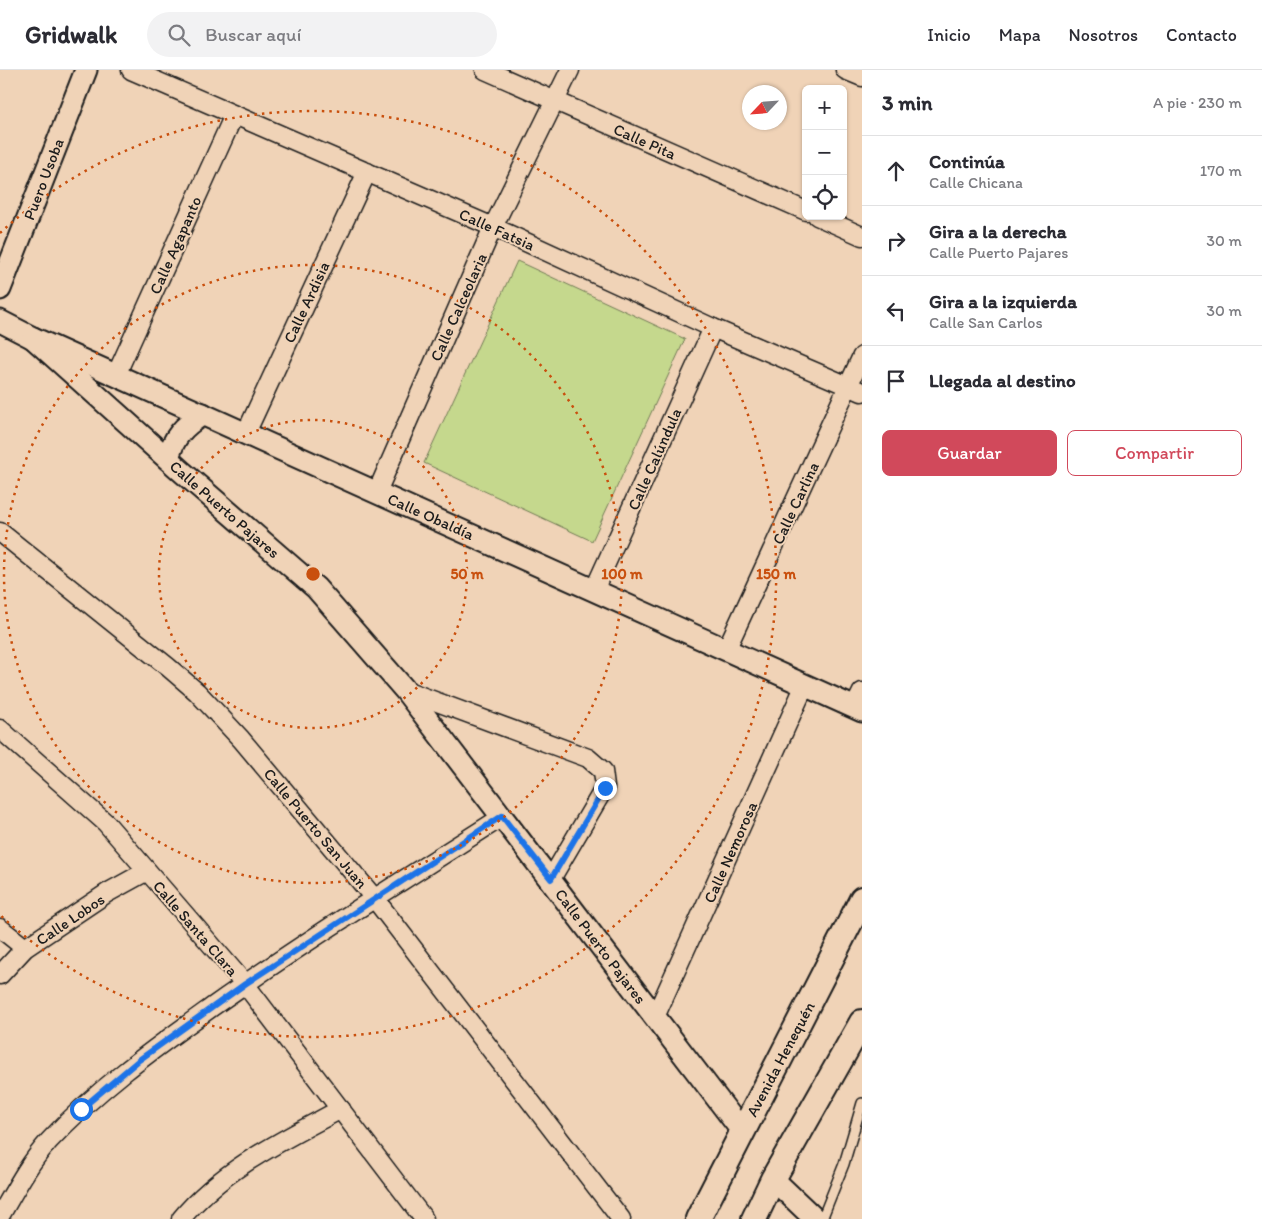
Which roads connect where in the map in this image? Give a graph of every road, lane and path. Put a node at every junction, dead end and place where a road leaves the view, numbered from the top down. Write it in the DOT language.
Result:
graph roads {
  1 [pos="86,70"];
  2 [pos="132,70"];
  3 [pos="485,70"];
  4 [pos="570,70"];
  5 [pos="845,70"];
  6 [pos="862,77"];
  7 [pos="554,102"];
  8 [pos="234,115"];
  9 [pos="367,172"];
  10 [pos="802,209"];
  11 [pos="826,220"];
  12 [pos="493,227"];
  13 [pos="862,236"];
  14 [pos="0,288"];
  15 [pos="0,321"];
  16 [pos="713,328"];
  17 [pos="34,338"];
  18 [pos="862,356"];
  19 [pos="116,375"];
  20 [pos="855,389"];
  21 [pos="203,414"];
  22 [pos="246,433"];
  23 [pos="168,459"];
  24 [pos="377,492"];
  25 [pos="0,532"];
  26 [pos="594,590"];
  27 [pos="726,650"];
  28 [pos="804,686"];
  29 [pos="405,690"];
  30 [pos="860,704"];
  31 [pos="0,729"];
  32 [pos="502,816"];
  33 [pos="147,871"];
  34 [pos="551,879"];
  35 [pos="375,898"];
  36 [pos="862,899"];
  37 [pos="0,928"];
  38 [pos="25,948"];
  39 [pos="0,975"];
  40 [pos="245,984"];
  41 [pos="655,1017"];
  42 [pos="862,1022"];
  43 [pos="862,1103"];
  44 [pos="341,1109"];
  45 [pos="742,1131"];
  46 [pos="773,1180"];
  47 [pos="0,1216"];
  48 [pos="181,1219"];
  49 [pos="424,1219"];
  50 [pos="621,1219"];
  51 [pos="698,1219"];
  52 [pos="754,1219"];
  53 [pos="815,1219"];
  54 [pos="822,1219"];
  1 -- 14 [label="street, Puero Usoba"];
  2 -- 8 [label="street, Calle Fatsia"];
  3 -- 7 [label="street, Calle Pita"];
  4 -- 7 [label="street, Calle Calceolaria"];
  5 -- 6 [label="street"];
  7 -- 10 [label="street, Calle Pita"];
  7 -- 12 [label="street, Calle Calceolaria"];
  8 -- 9 [label="street, Calle Fatsia"];
  8 -- 19 [label="street, Calle Agapanto"];
  9 -- 12 [label="street, Calle Fatsia"];
  9 -- 22 [label="street, Calle Ardisia"];
  11 -- 13 [label="street"];
  12 -- 16 [label="street, Calle Fatsia"];
  12 -- 24 [label="street, Calle Calceolaria"];
  15 -- 17 [label="street, Calle Obaldía"];
  16 -- 20 [label="street, Calle Fatsia"];
  16 -- 26 [label="street, Calle Calúndula"];
  17 -- 19 [label="street, Calle Obaldía"];
  17 -- 23 [label="street, Calle Puerto Pajares"];
  18 -- 20 [label="street, Calle Carlina"];
  19 -- 21 [label="street, Calle Obaldía"];
  20 -- 27 [label="street, Calle Carlina"];
  21 -- 22 [label="street, Calle Obaldía"];
  21 -- 23 [label="street"];
  22 -- 24 [label="street, Calle Obaldía"];
  23 -- 29 [label="street, Calle Puerto Pajares"];
  24 -- 26 [label="street, Calle Obaldía"];
  25 -- 35 [label="street, Calle Puerto San Juan"];
  26 -- 27 [label="street, Calle Obaldía"];
  27 -- 28 [label="street, Calle Obaldía"];
  28 -- 30 [label="street, Calle Obaldía"];
  28 -- 41 [label="street, Calle Nemorosa"];
  29 -- 32 [label="street, Calle Puerto Pajares"];
  29 -- 34 [label="street, Calle Puerto Pajares"];
  31 -- 33 [label="street, Calle Santa Clara"];
  32 -- 34 [label="street, Calle Puerto Pajares"];
  32 -- 35 [label="street"];
  33 -- 38 [label="street, Calle Lobos"];
  33 -- 40 [label="street, Calle Santa Clara"];
  34 -- 41 [label="street, Calle Puerto Pajares"];
  35 -- 40 [label="street"];
  35 -- 50 [label="street, Calle Puerto San Juan"];
  36 -- 45 [label="main road, Avenida Henequén"];
  37 -- 38 [label="street"];
  38 -- 39 [label="street, Calle Lobos"];
  40 -- 44 [label="street, Calle Santa Clara"];
  40 -- 47 [label="street"];
  41 -- 45 [label="street, Calle Puerto Pajares"];
  42 -- 46 [label="main road"];
  43 -- 54 [label="lane"];
  44 -- 48 [label="street"];
  44 -- 49 [label="street, Calle Santa Clara"];
  45 -- 51 [label="main road, Avenida Henequén"];
  46 -- 52 [label="main road"];
  46 -- 53 [label="street"];
}
